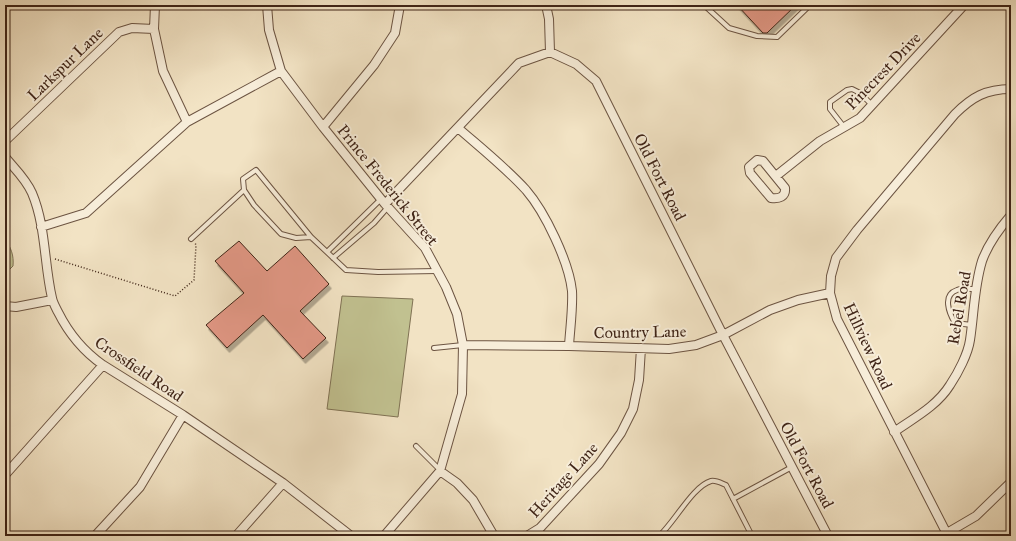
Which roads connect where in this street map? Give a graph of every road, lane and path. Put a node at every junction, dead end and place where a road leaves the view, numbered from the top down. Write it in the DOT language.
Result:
graph roads {
  1 [pos="155,5"];
  2 [pos="267,5"];
  3 [pos="400,5"];
  4 [pos="546,5"];
  5 [pos="704,5"];
  6 [pos="810,5"];
  7 [pos="964,5"];
  8 [pos="154,29"];
  9 [pos="550,52"];
  10 [pos="280,71"];
  11 [pos="1011,89"];
  12 [pos="872,105"];
  13 [pos="187,122"];
  14 [pos="322,126"];
  15 [pos="844,127"];
  16 [pos="458,128"];
  17 [pos="5,141"];
  18 [pos="5,157"];
  19 [pos="776,176"];
  20 [pos="244,190"];
  21 [pos="385,203"];
  22 [pos="1011,215"];
  23 [pos="41,227"];
  24 [pos="311,237"];
  25 [pos="191,239"];
  26 [pos="327,252"];
  27 [pos="46,258"];
  28 [pos="333,258"];
  29 [pos="438,271"];
  30 [pos="976,289"];
  31 [pos="830,293"];
  32 [pos="52,300"];
  33 [pos="5,306"];
  34 [pos="972,326"];
  35 [pos="723,335"];
  36 [pos="463,345"];
  37 [pos="569,346"];
  38 [pos="434,348"];
  39 [pos="641,348"];
  40 [pos="103,365"];
  41 [pos="183,415"];
  42 [pos="894,432"];
  43 [pos="416,446"];
  44 [pos="792,467"];
  45 [pos="440,471"];
  46 [pos="5,475"];
  47 [pos="1011,482"];
  48 [pos="283,483"];
  49 [pos="733,499"];
  50 [pos="948,534"];
  51 [pos="95,536"];
  52 [pos="236,536"];
  53 [pos="351,536"];
  54 [pos="384,536"];
  55 [pos="494,536"];
  56 [pos="527,536"];
  57 [pos="659,536"];
  58 [pos="752,536"];
  59 [pos="828,536"];
  1 -- 8 [label="street"];
  2 -- 10 [label="street, Prince Frederick Street"];
  3 -- 14 [label="street"];
  4 -- 9 [label="street"];
  5 -- 6 [label="lane"];
  7 -- 12 [label="street, Pinecrest Drive"];
  8 -- 13 [label="street"];
  8 -- 17 [label="street, Larkspur Lane"];
  9 -- 16 [label="street"];
  9 -- 35 [label="street, Old Fort Road"];
  10 -- 13 [label="street"];
  10 -- 14 [label="street, Prince Frederick Street"];
  11 -- 31 [label="street, Hillview Road"];
  12 -- 15 [label="street, Pinecrest Drive"];
  12 -- 15 [label="lane"];
  13 -- 23 [label="street"];
  14 -- 21 [label="street, Prince Frederick Street"];
  15 -- 19 [label="street, Pinecrest Drive"];
  16 -- 21 [label="street"];
  16 -- 37 [label="street"];
  18 -- 23 [label="street, Crossfield Road"];
  19 -- 19 [label="street"];
  20 -- 24 [label="lane"];
  20 -- 24 [label="lane"];
  20 -- 25 [label="lane"];
  21 -- 26 [label="lane"];
  21 -- 28 [label="lane"];
  21 -- 29 [label="street, Prince Frederick Street"];
  22 -- 30 [label="street, Rebel Road"];
  23 -- 27 [label="street, Crossfield Road"];
  24 -- 26 [label="lane"];
  25 -- 27 [label="path"];
  26 -- 28 [label="lane"];
  27 -- 32 [label="street, Crossfield Road"];
  28 -- 29 [label="lane"];
  29 -- 36 [label="street, Prince Frederick Street"];
  30 -- 34 [label="street, Rebel Road"];
  30 -- 34 [label="lane"];
  31 -- 35 [label="street, Country Lane"];
  31 -- 42 [label="street, Hillview Road"];
  32 -- 33 [label="street"];
  32 -- 40 [label="street, Crossfield Road"];
  34 -- 42 [label="street, Rebel Road"];
  35 -- 39 [label="street, Country Lane"];
  35 -- 44 [label="street, Old Fort Road"];
  36 -- 37 [label="street, Country Lane"];
  36 -- 38 [label="lane"];
  36 -- 45 [label="street, Prince Frederick Street"];
  37 -- 39 [label="street, Country Lane"];
  39 -- 56 [label="street, Heritage Lane"];
  40 -- 41 [label="street, Crossfield Road"];
  40 -- 46 [label="street"];
  41 -- 48 [label="street, Crossfield Road"];
  41 -- 51 [label="street"];
  42 -- 50 [label="street, Hillview Road"];
  43 -- 45 [label="lane"];
  44 -- 49 [label="lane"];
  44 -- 59 [label="street, Old Fort Road"];
  45 -- 54 [label="street, Prince Frederick Street"];
  45 -- 55 [label="street"];
  47 -- 50 [label="street"];
  48 -- 52 [label="street"];
  48 -- 53 [label="street, Crossfield Road"];
  49 -- 57 [label="lane"];
  49 -- 58 [label="lane"];
}
